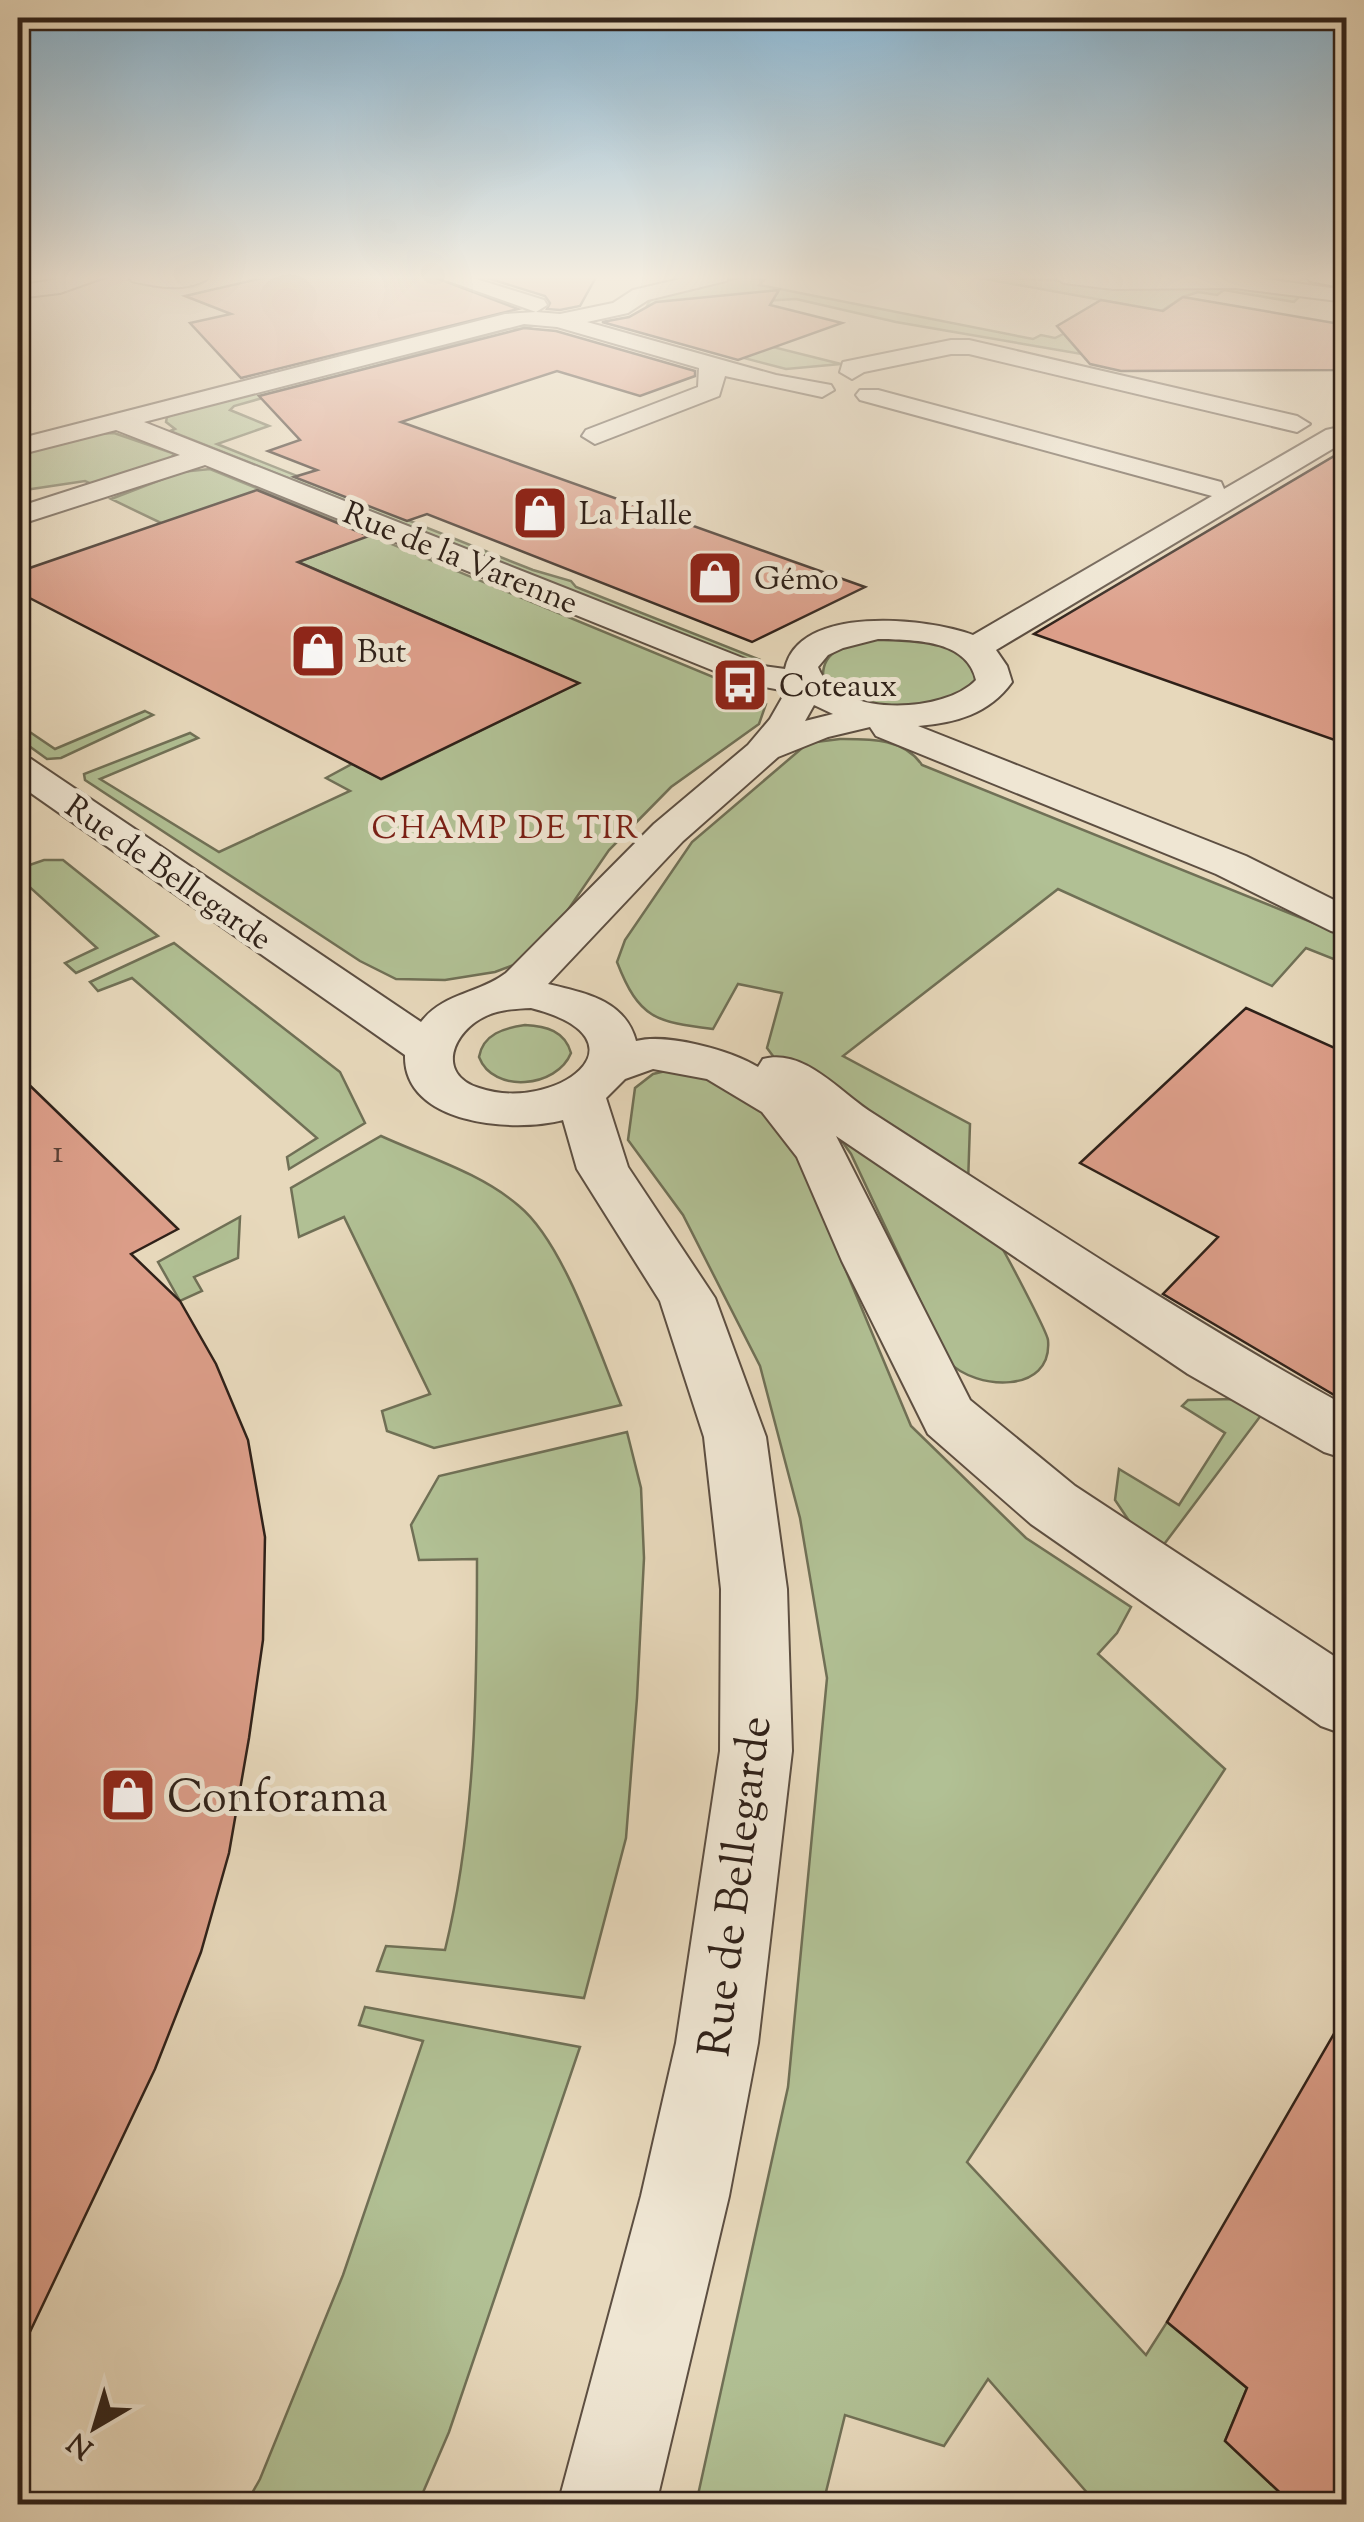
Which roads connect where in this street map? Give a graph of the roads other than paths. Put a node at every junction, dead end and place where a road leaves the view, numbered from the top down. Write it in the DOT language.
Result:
graph roads {
  1 [pos="214,395"];
  2 [pos="703,395"];
  3 [pos="896,395"];
  4 [pos="1189,395"];
  5 [pos="118,420"];
  6 [pos="1328,426"];
  7 [pos="594,436"];
  8 [pos="18,447"];
  9 [pos="206,456"];
  10 [pos="1211,488"];
  11 [pos="18,516"];
  12 [pos="964,645"];
  13 [pos="808,683"];
  14 [pos="880,714"];
  15 [pos="769,748"];
  16 [pos="18,767"];
  17 [pos="590,918"];
  18 [pos="1346,922"];
  19 [pos="321,978"];
  20 [pos="485,1002"];
  21 [pos="427,1048"];
  22 [pos="602,1054"];
  23 [pos="530,1112"];
  24 [pos="603,1169"];
  25 [pos="1346,1434"];
  26 [pos="1346,1702"];
  27 [pos="607,2504"];
  1 -- 5 [label="street"];
  2 -- 7 [label="street"];
  3 -- 10 [label="street"];
  4 -- 6 [label="street"];
  5 -- 8 [label="street"];
  5 -- 9 [label="street, Rue de la Varenne"];
  6 -- 10 [label="street"];
  6 -- 12 [label="street"];
  9 -- 11 [label="street"];
  9 -- 13 [label="street, Rue de la Varenne"];
  10 -- 12 [label="street"];
  12 -- 13 [label="street, Rue de la Varenne"];
  12 -- 14 [label="street, Rue de la Varenne"];
  13 -- 14 [label="street, Rue de la Varenne"];
  13 -- 15 [label="street, Rue de la Varenne"];
  14 -- 15 [label="street, Rue de la Varenne"];
  14 -- 18 [label="street"];
  15 -- 17 [label="street, Rue de la Varenne"];
  16 -- 19 [label="street, Rue de Bellegarde"];
  17 -- 20 [label="street, Rue de la Varenne"];
  17 -- 22 [label="street"];
  19 -- 20 [label="street, Rue de Bellegarde"];
  19 -- 21 [label="street, Rue de Bellegarde"];
  20 -- 21 [label="street"];
  20 -- 22 [label="street"];
  21 -- 23 [label="street"];
  22 -- 23 [label="street"];
  22 -- 24 [label="street, Rue de Bellegarde"];
  22 -- 25 [label="street"];
  22 -- 26 [label="street"];
  23 -- 24 [label="street, Rue de Bellegarde"];
  24 -- 27 [label="street, Rue de Bellegarde"];
}
